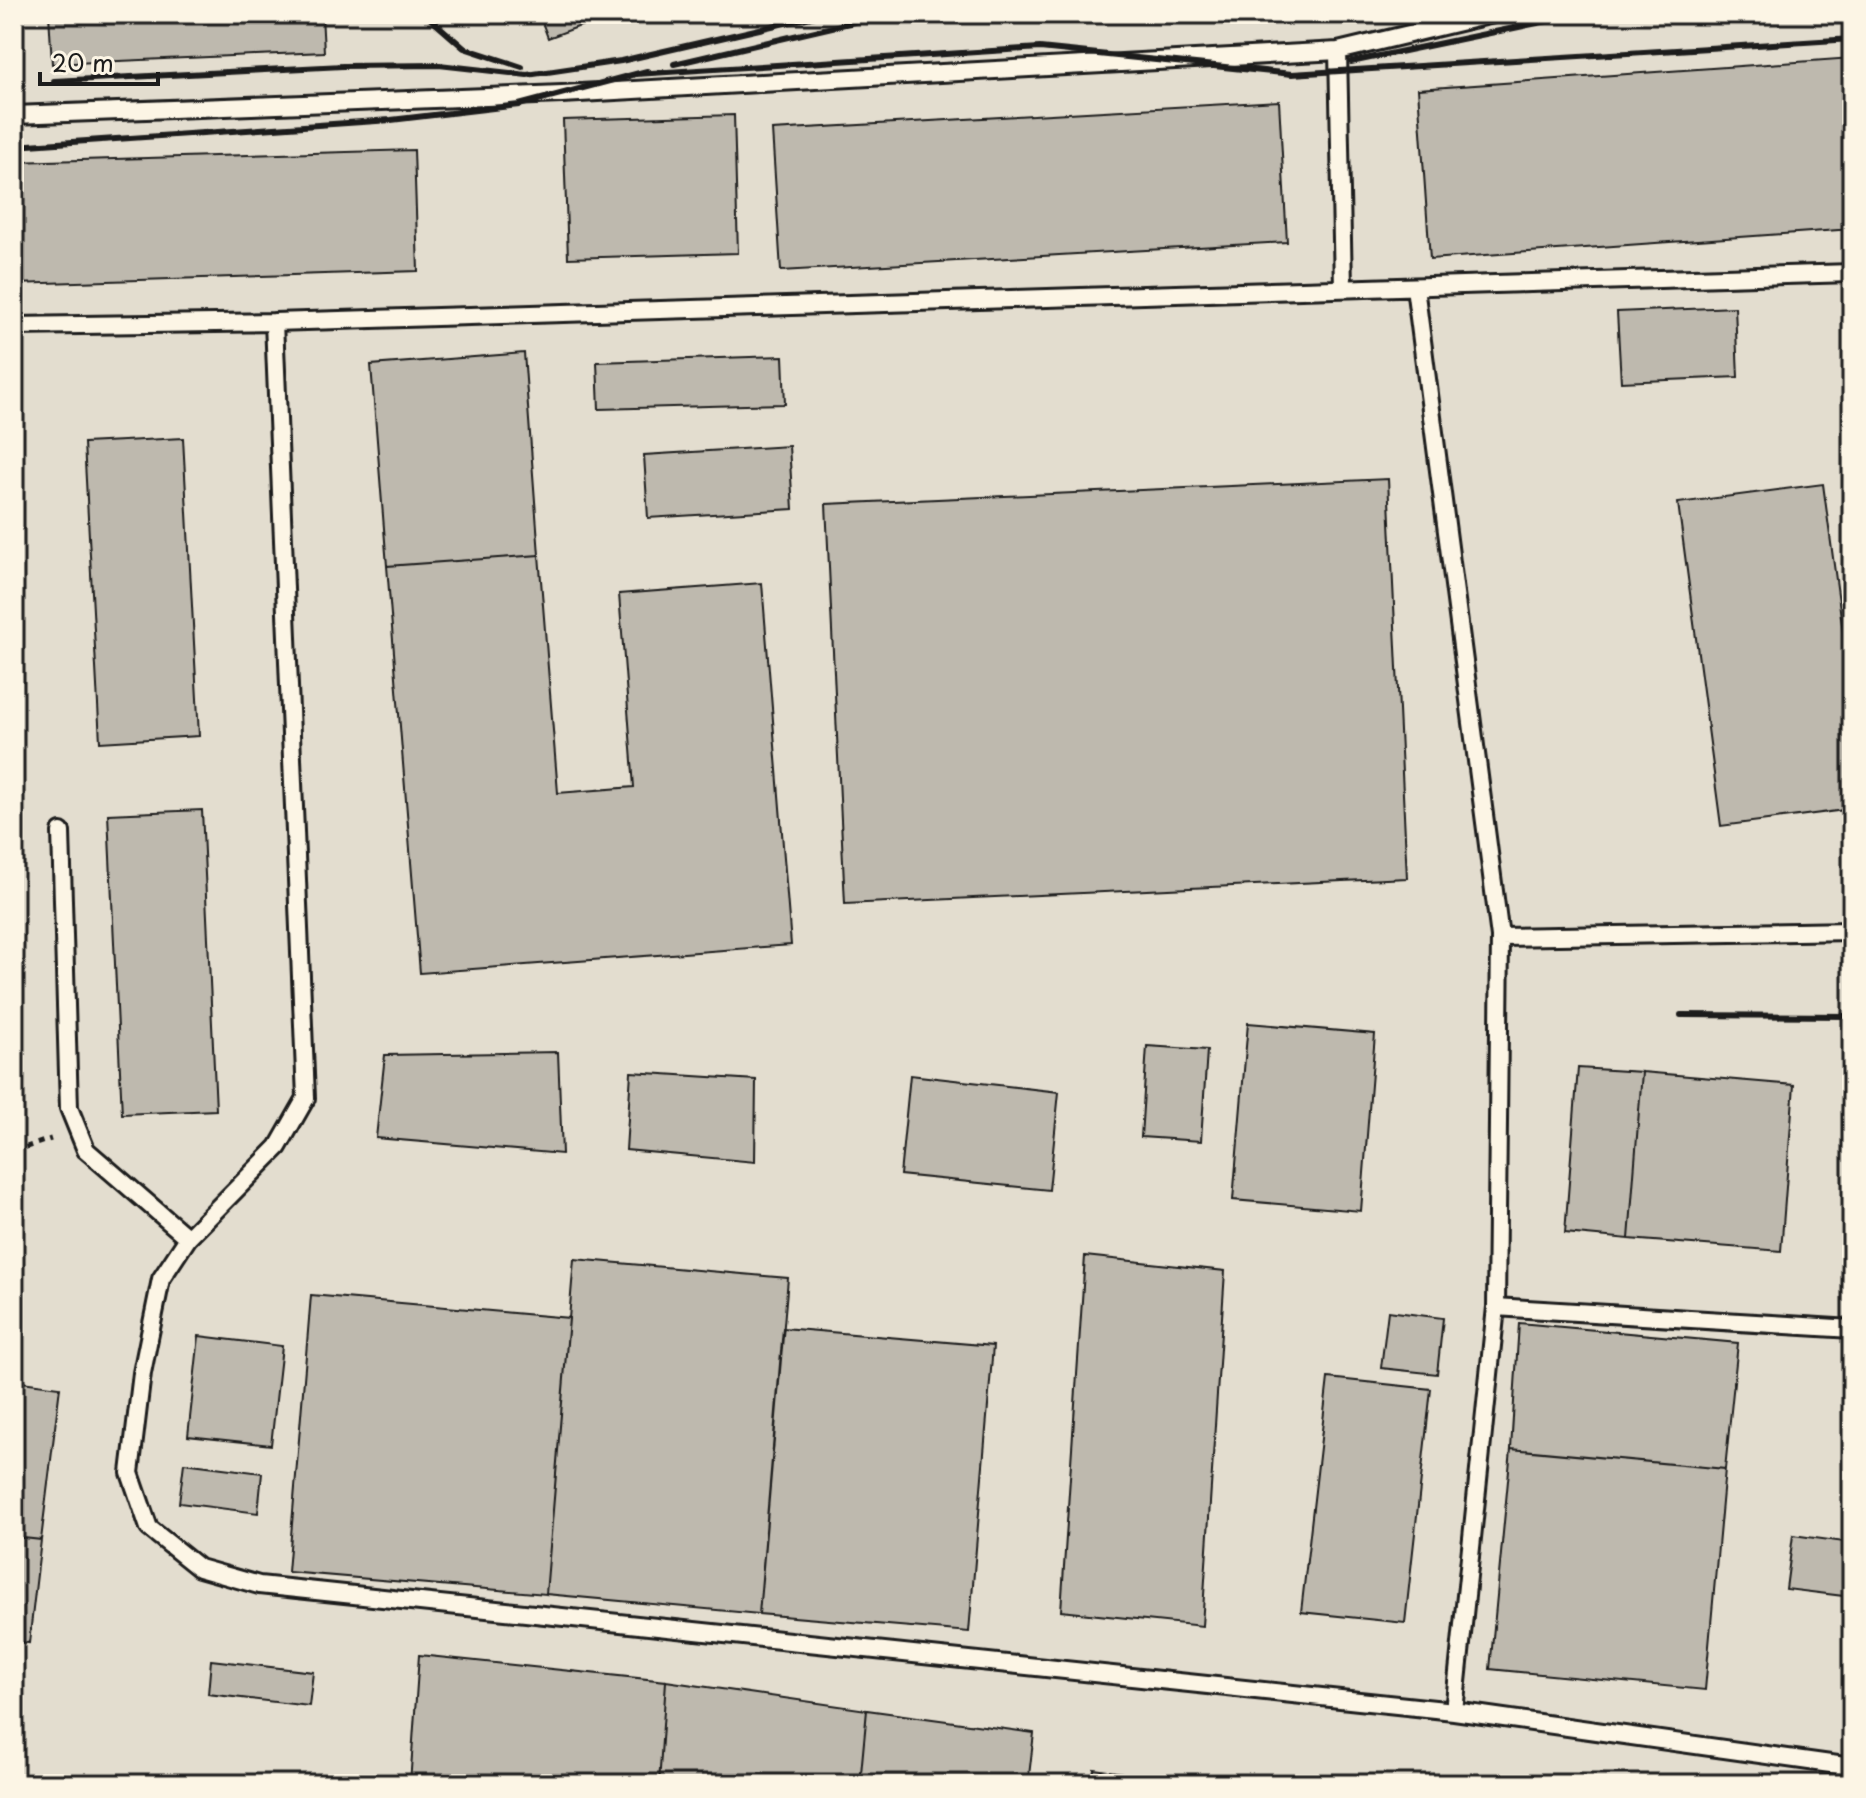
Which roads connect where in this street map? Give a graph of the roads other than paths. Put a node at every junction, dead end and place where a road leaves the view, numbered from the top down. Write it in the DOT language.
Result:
graph roads {
  1 [pos="1482,15"];
  2 [pos="1338,51"];
  3 [pos="14,115"];
  4 [pos="1852,273"];
  5 [pos="1343,287"];
  6 [pos="1415,287"];
  7 [pos="274,322"];
  8 [pos="14,326"];
  9 [pos="61,832"];
  10 [pos="1852,931"];
  11 [pos="1500,937"];
  12 [pos="188,1238"];
  13 [pos="1496,1307"];
  14 [pos="1852,1329"];
  15 [pos="1454,1711"];
  16 [pos="1852,1767"];
  1 -- 2 [label="lane"];
  2 -- 3 [label="lane"];
  2 -- 5 [label="lane"];
  4 -- 6 [label="lane"];
  5 -- 6 [label="lane"];
  5 -- 7 [label="lane"];
  6 -- 11 [label="lane"];
  7 -- 8 [label="lane"];
  7 -- 12 [label="lane"];
  9 -- 12 [label="lane"];
  10 -- 11 [label="lane"];
  11 -- 13 [label="lane"];
  12 -- 15 [label="lane"];
  13 -- 14 [label="lane"];
  13 -- 15 [label="lane"];
  15 -- 16 [label="lane"];
}
